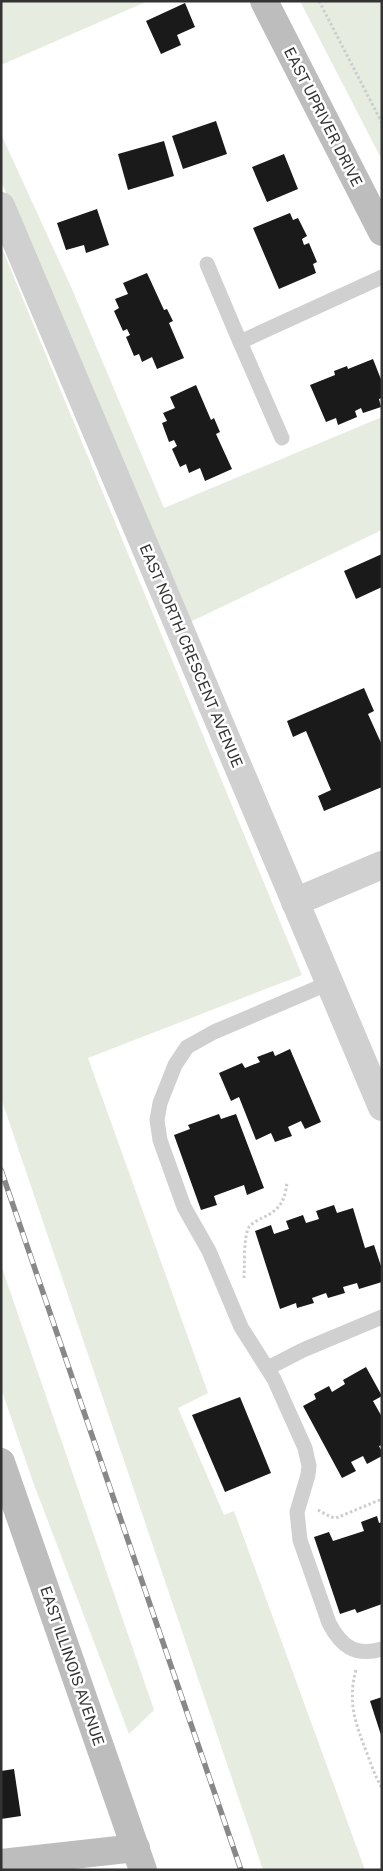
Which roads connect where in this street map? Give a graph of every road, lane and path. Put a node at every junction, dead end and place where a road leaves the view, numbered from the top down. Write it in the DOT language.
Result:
graph roads {
  1 [pos="264,1"];
  2 [pos="319,1"];
  3 [pos="382,123"];
  4 [pos="1,206"];
  5 [pos="382,232"];
  6 [pos="207,264"];
  7 [pos="382,278"];
  8 [pos="240,342"];
  9 [pos="282,438"];
  10 [pos="382,866"];
  11 [pos="296,902"];
  12 [pos="329,983"];
  13 [pos="375,1070"];
  14 [pos="382,1107"];
  15 [pos="287,1182"];
  16 [pos="244,1279"];
  17 [pos="382,1316"];
  18 [pos="268,1368"];
  19 [pos="1,1462"];
  20 [pos="382,1499"];
  21 [pos="299,1500"];
  22 [pos="382,1649"];
  23 [pos="361,1652"];
  24 [pos="382,1788"];
  25 [pos="140,1859"];
  26 [pos="1,1863"];
  1 -- 5 [label="main road, EAST UPRIVER DRIVE"];
  2 -- 3 [label="path"];
  4 -- 11 [label="street, EAST NORTH CRESCENT AVENUE"];
  6 -- 8 [label="lane"];
  7 -- 8 [label="lane"];
  8 -- 9 [label="lane"];
  10 -- 11 [label="street"];
  11 -- 12 [label="street, EAST NORTH CRESCENT AVENUE"];
  12 -- 13 [label="street, EAST NORTH CRESCENT AVENUE"];
  12 -- 18 [label="lane"];
  13 -- 14 [label="street, EAST NORTH CRESCENT AVENUE"];
  15 -- 16 [label="path"];
  17 -- 18 [label="lane"];
  18 -- 21 [label="lane"];
  19 -- 25 [label="main road, EAST ILLINOIS AVENUE"];
  20 -- 21 [label="path"];
  21 -- 23 [label="lane"];
  22 -- 23 [label="lane"];
  23 -- 24 [label="path"];
  25 -- 26 [label="main road"];
}
